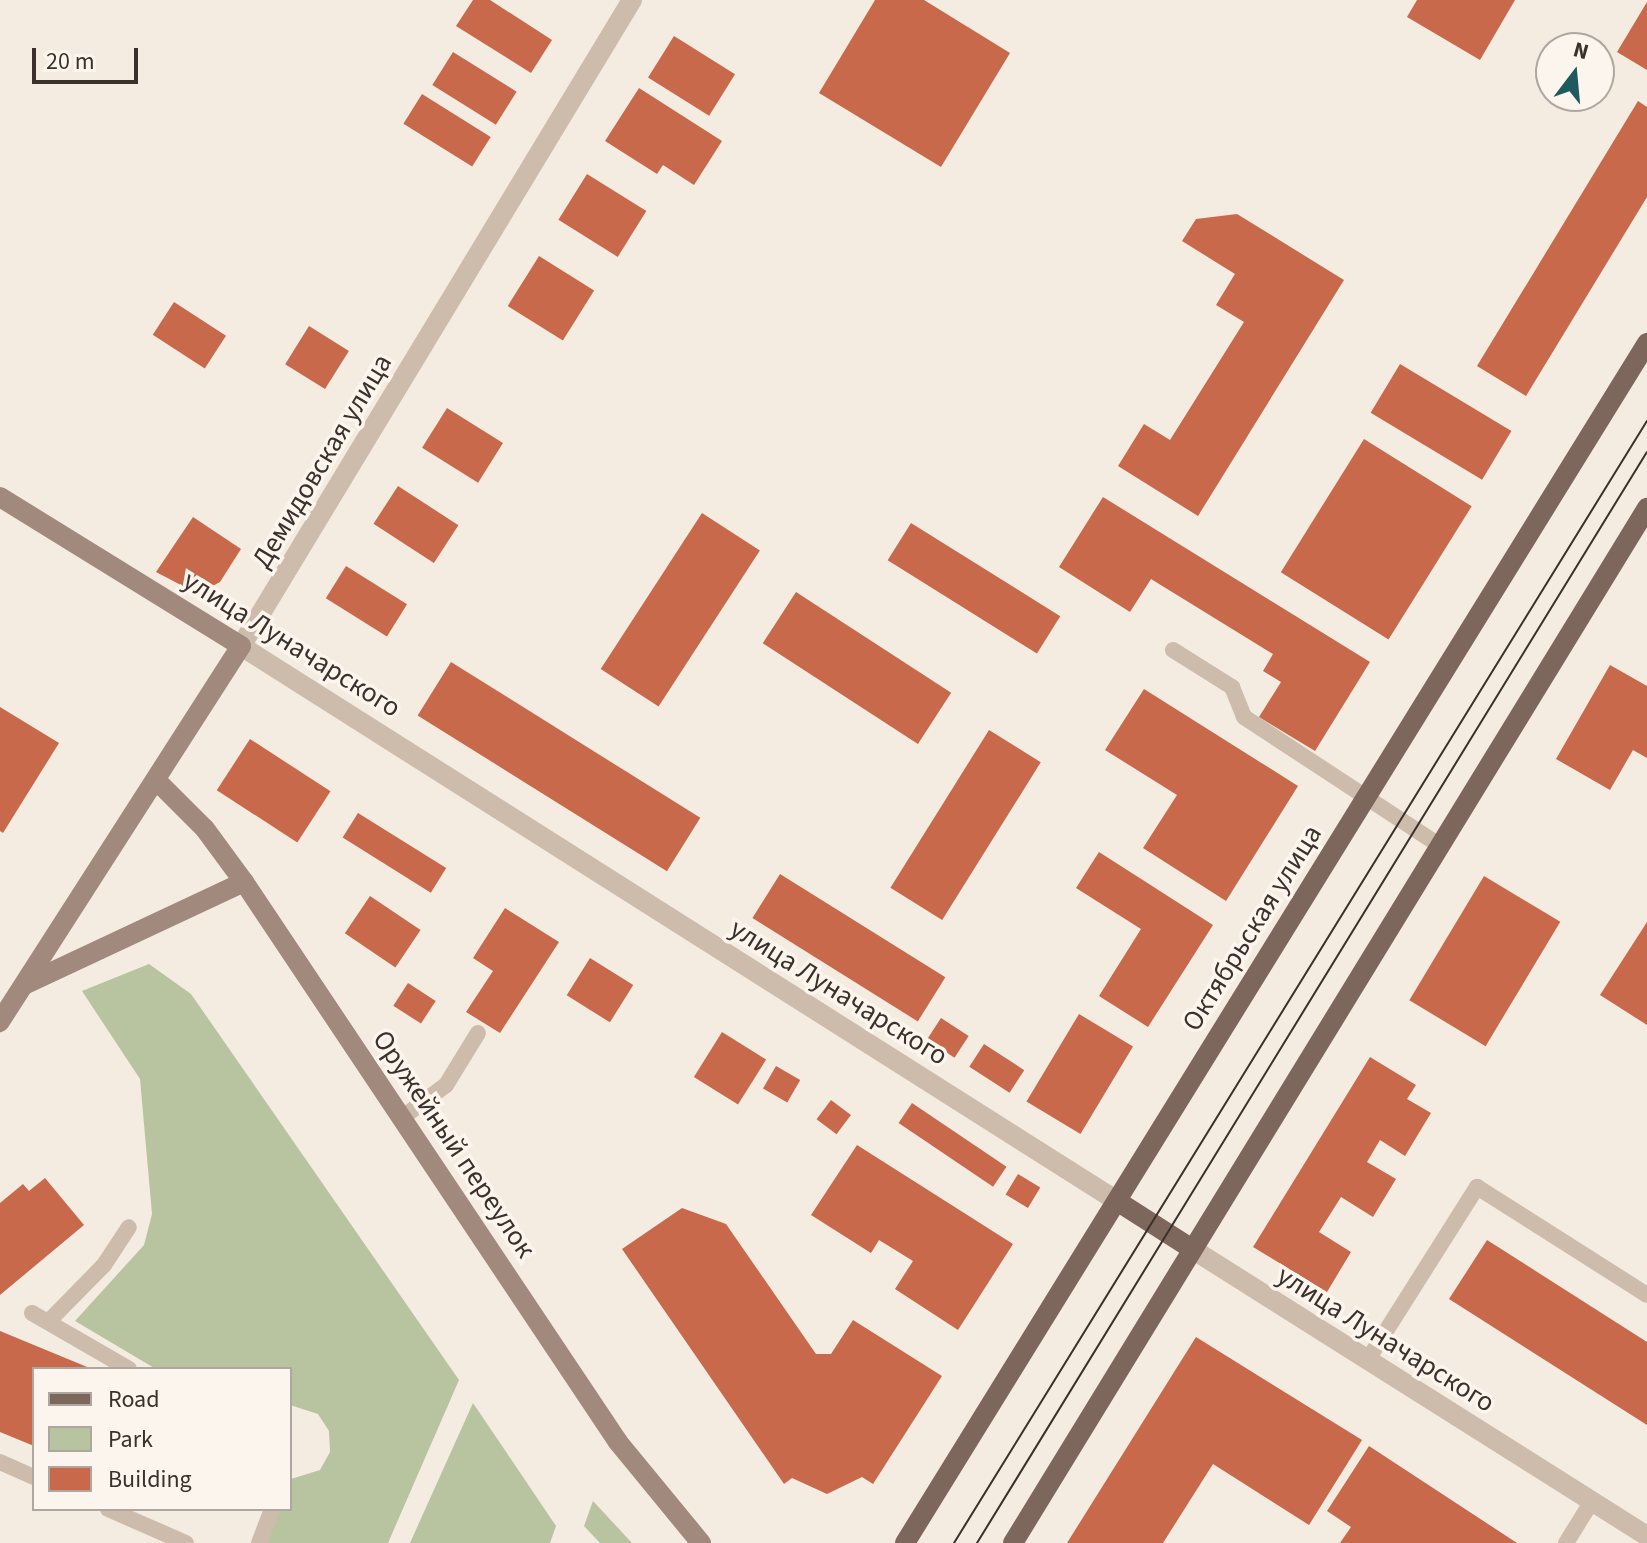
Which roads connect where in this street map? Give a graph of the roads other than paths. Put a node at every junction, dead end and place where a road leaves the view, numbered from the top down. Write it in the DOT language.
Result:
graph roads {
  1 [pos="632,0"];
  2 [pos="1647,343"];
  3 [pos="0,497"];
  4 [pos="1647,508"];
  5 [pos="241,646"];
  6 [pos="1173,650"];
  7 [pos="156,780"];
  8 [pos="1365,797"];
  9 [pos="1439,845"];
  10 [pos="244,882"];
  11 [pos="24,985"];
  12 [pos="0,1022"];
  13 [pos="478,1033"];
  14 [pos="403,1117"];
  15 [pos="1117,1201"];
  16 [pos="129,1227"];
  17 [pos="1189,1247"];
  18 [pos="1647,1295"];
  19 [pos="32,1313"];
  20 [pos="48,1322"];
  21 [pos="1367,1361"];
  22 [pos="126,1367"];
  23 [pos="0,1462"];
  24 [pos="32,1476"];
  25 [pos="1592,1501"];
  26 [pos="113,1511"];
  27 [pos="271,1511"];
  28 [pos="1647,1536"];
  29 [pos="186,1543"];
  30 [pos="259,1543"];
  31 [pos="701,1543"];
  32 [pos="905,1543"];
  33 [pos="1013,1543"];
  34 [pos="1566,1543"];
  1 -- 5 [label="street, Демидовская улица"];
  2 -- 8 [label="main road, Октябрьская улица"];
  3 -- 5 [label="main road, улица Луначарского"];
  4 -- 9 [label="main road"];
  5 -- 7 [label="main road, Демидовская улица"];
  5 -- 15 [label="street, улица Луначарского"];
  6 -- 8 [label="lane"];
  7 -- 10 [label="main road, Оружейный переулок"];
  7 -- 11 [label="main road, Демидовская улица"];
  8 -- 9 [label="lane"];
  8 -- 15 [label="main road, Октябрьская улица"];
  9 -- 17 [label="main road"];
  10 -- 11 [label="main road"];
  10 -- 14 [label="main road, Оружейный переулок"];
  11 -- 12 [label="main road, Демидовская улица"];
  13 -- 14 [label="lane"];
  14 -- 31 [label="main road, Оружейный переулок"];
  15 -- 17 [label="main road, улица Луначарского"];
  15 -- 32 [label="main road, Октябрьская улица"];
  16 -- 20 [label="lane"];
  17 -- 21 [label="street, улица Луначарского"];
  17 -- 33 [label="main road"];
  18 -- 21 [label="lane"];
  19 -- 20 [label="lane"];
  20 -- 22 [label="lane"];
  21 -- 25 [label="street, улица Луначарского"];
  23 -- 24 [label="lane"];
  25 -- 28 [label="street, улица Луначарского"];
  25 -- 34 [label="lane"];
  26 -- 29 [label="lane"];
  27 -- 30 [label="lane"];
}
